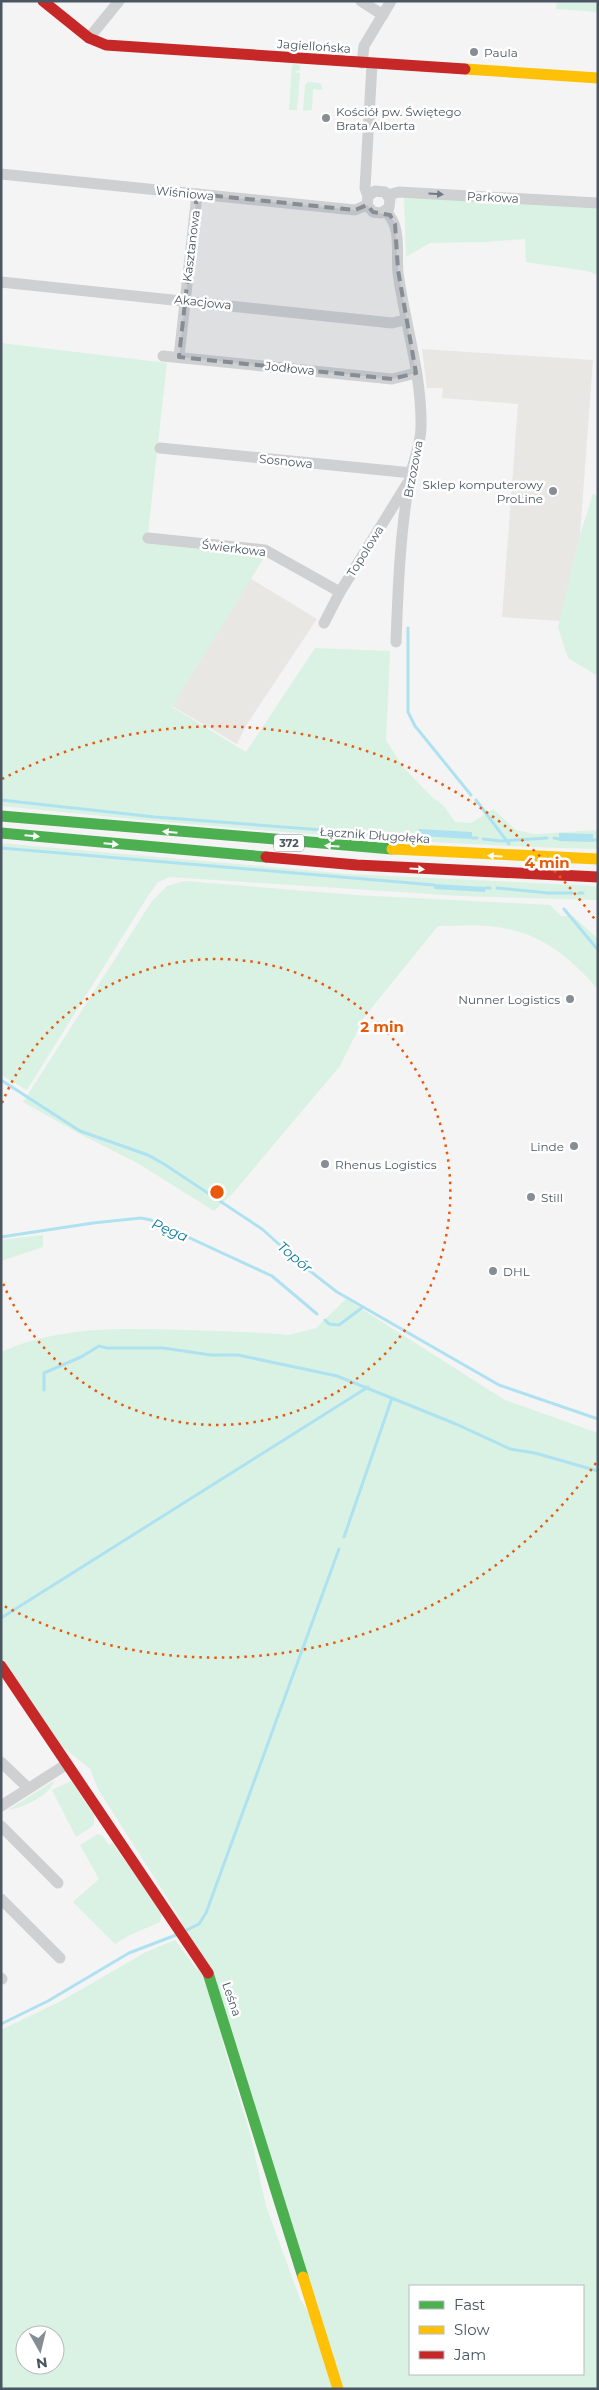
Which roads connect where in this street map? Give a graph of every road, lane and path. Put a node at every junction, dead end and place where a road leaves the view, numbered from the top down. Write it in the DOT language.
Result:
graph roads {
  1 [pos="43,1"];
  2 [pos="119,1"];
  3 [pos="361,1"];
  4 [pos="391,1"];
  5 [pos="383,15"];
  6 [pos="89,38"];
  7 [pos="367,64"];
  8 [pos="598,78"];
  9 [pos="1,174"];
  10 [pos="197,194"];
  11 [pos="388,195"];
  12 [pos="368,201"];
  13 [pos="598,203"];
  14 [pos="386,212"];
  15 [pos="1,282"];
  16 [pos="185,300"];
  17 [pos="405,320"];
  18 [pos="163,356"];
  19 [pos="179,358"];
  20 [pos="416,373"];
  21 [pos="160,448"];
  22 [pos="411,477"];
  23 [pos="148,538"];
  24 [pos="340,592"];
  25 [pos="324,623"];
  26 [pos="396,642"];
  27 [pos="1,816"];
  28 [pos="1,833"];
  29 [pos="598,859"];
  30 [pos="598,876"];
  31 [pos="1,1666"];
  32 [pos="1,1762"];
  33 [pos="67,1764"];
  34 [pos="28,1788"];
  35 [pos="1,1806"];
  36 [pos="1,1826"];
  37 [pos="58,1883"];
  38 [pos="1,1899"];
  39 [pos="60,1958"];
  40 [pos="338,2389"];
  1 -- 6 [label="street, Jagiellońska"];
  2 -- 6 [label="street"];
  3 -- 5 [label="street"];
  4 -- 5 [label="street"];
  5 -- 7 [label="street"];
  6 -- 7 [label="street, Jagiellońska"];
  7 -- 8 [label="street, Jagiellońska"];
  7 -- 12 [label="street"];
  9 -- 10 [label="street, Wiśniowa"];
  10 -- 12 [label="street, Wiśniowa"];
  10 -- 16 [label="street, Kasztanowa"];
  11 -- 12 [label="street"];
  11 -- 13 [label="street, Parkowa, one-way"];
  11 -- 14 [label="street"];
  12 -- 14 [label="street"];
  14 -- 17 [label="street, Brzozowa"];
  15 -- 16 [label="street, Akacjowa"];
  16 -- 17 [label="street, Akacjowa"];
  16 -- 19 [label="street, Kasztanowa"];
  17 -- 20 [label="street, Brzozowa"];
  18 -- 19 [label="street, Jodłowa"];
  19 -- 20 [label="street, Jodłowa"];
  20 -- 22 [label="street, Brzozowa"];
  21 -- 22 [label="street, Sosnowa"];
  22 -- 24 [label="street, Topolowa"];
  22 -- 26 [label="street, Brzozowa"];
  23 -- 24 [label="street, Świerkowa"];
  24 -- 25 [label="street, Topolowa"];
  29 -- 27 [label="street, Łącznik Długołęka / 372, one-way"];
  28 -- 30 [label="street, 372, one-way"];
  31 -- 33 [label="street, Leśna"];
  32 -- 34 [label="street"];
  33 -- 34 [label="street"];
  33 -- 40 [label="street, Leśna"];
  34 -- 35 [label="street"];
  36 -- 37 [label="street"];
  38 -- 39 [label="street"];
}
